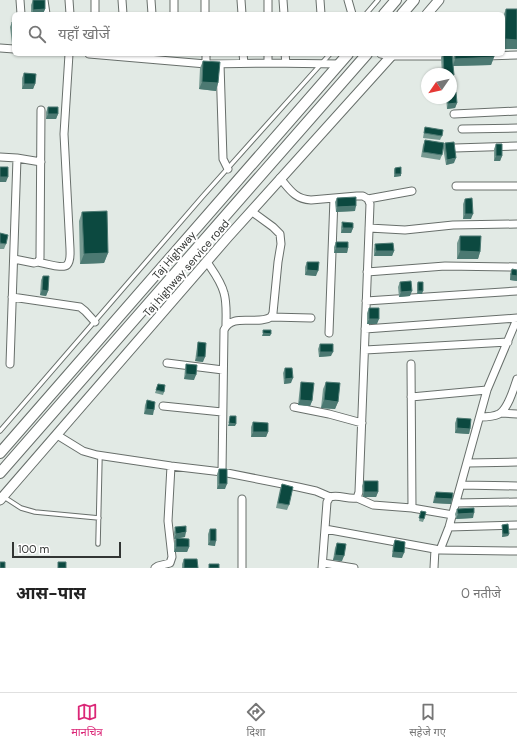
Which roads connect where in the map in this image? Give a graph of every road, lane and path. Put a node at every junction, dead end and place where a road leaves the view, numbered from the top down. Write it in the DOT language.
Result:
graph roads {
  1 [pos="20,0"];
  2 [pos="44,0"];
  3 [pos="69,0"];
  4 [pos="95,0"];
  5 [pos="122,0"];
  6 [pos="151,0"];
  7 [pos="174,0"];
  8 [pos="205,0"];
  9 [pos="241,0"];
  10 [pos="268,0"];
  11 [pos="283,0"];
  12 [pos="320,0"];
  13 [pos="348,0"];
  14 [pos="378,0"];
  15 [pos="396,0"];
  16 [pos="414,0"];
  17 [pos="438,0"];
  18 [pos="21,12"];
  19 [pos="46,12"];
  20 [pos="70,12"];
  21 [pos="95,12"];
  22 [pos="123,12"];
  23 [pos="152,12"];
  24 [pos="174,12"];
  25 [pos="205,12"];
  26 [pos="242,12"];
  27 [pos="268,12"];
  28 [pos="284,12"];
  29 [pos="321,12"];
  30 [pos="351,12"];
  31 [pos="368,12"];
  32 [pos="386,12"];
  33 [pos="404,12"];
  34 [pos="429,12"];
  35 [pos="0,48"];
  36 [pos="12,49"];
  37 [pos="505,55"];
  38 [pos="517,55"];
  39 [pos="71,56"];
  40 [pos="124,56"];
  41 [pos="176,56"];
  42 [pos="206,56"];
  43 [pos="243,56"];
  44 [pos="268,56"];
  45 [pos="286,56"];
  46 [pos="328,56"];
  47 [pos="346,56"];
  48 [pos="365,56"];
  49 [pos="391,56"];
  50 [pos="154,57"];
  51 [pos="176,62"];
  52 [pos="268,63"];
  53 [pos="286,63"];
  54 [pos="206,64"];
  55 [pos="220,64"];
  56 [pos="244,64"];
  57 [pos="322,64"];
  58 [pos="339,64"];
  59 [pos="41,110"];
  60 [pos="517,111"];
  61 [pos="454,114"];
  62 [pos="517,128"];
  63 [pos="462,129"];
  64 [pos="517,146"];
  65 [pos="455,148"];
  66 [pos="0,158"];
  67 [pos="17,158"];
  68 [pos="41,162"];
  69 [pos="228,169"];
  70 [pos="280,178"];
  71 [pos="456,186"];
  72 [pos="517,186"];
  73 [pos="412,191"];
  74 [pos="334,198"];
  75 [pos="368,199"];
  76 [pos="251,211"];
  77 [pos="517,224"];
  78 [pos="369,228"];
  79 [pos="14,259"];
  80 [pos="38,262"];
  81 [pos="207,262"];
  82 [pos="517,267"];
  83 [pos="367,272"];
  84 [pos="517,291"];
  85 [pos="12,297"];
  86 [pos="366,301"];
  87 [pos="271,317"];
  88 [pos="311,318"];
  89 [pos="517,319"];
  90 [pos="95,322"];
  91 [pos="226,325"];
  92 [pos="365,329"];
  93 [pos="329,333"];
  94 [pos="508,342"];
  95 [pos="365,350"];
  96 [pos="167,363"];
  97 [pos="10,364"];
  98 [pos="412,364"];
  99 [pos="223,370"];
  100 [pos="517,379"];
  101 [pos="487,390"];
  102 [pos="411,397"];
  103 [pos="163,406"];
  104 [pos="294,407"];
  105 [pos="222,412"];
  106 [pos="502,413"];
  107 [pos="517,414"];
  108 [pos="480,417"];
  109 [pos="362,423"];
  110 [pos="0,430"];
  111 [pos="57,435"];
  112 [pos="0,453"];
  113 [pos="100,455"];
  114 [pos="517,462"];
  115 [pos="468,463"];
  116 [pos="171,466"];
  117 [pos="222,472"];
  118 [pos="0,473"];
  119 [pos="461,485"];
  120 [pos="517,486"];
  121 [pos="330,497"];
  122 [pos="2,498"];
  123 [pos="357,498"];
  124 [pos="242,499"];
  125 [pos="517,502"];
  126 [pos="456,503"];
  127 [pos="412,508"];
  128 [pos="453,515"];
  129 [pos="99,518"];
  130 [pos="517,525"];
  131 [pos="450,527"];
  132 [pos="325,529"];
  133 [pos="98,544"];
  134 [pos="438,550"];
  135 [pos="517,551"];
  136 [pos="322,565"];
  137 [pos="155,568"];
  138 [pos="242,568"];
  139 [pos="354,568"];
  140 [pos="434,568"];
  1 -- 18 [label="street"];
  2 -- 19 [label="street"];
  3 -- 20 [label="street"];
  4 -- 21 [label="street"];
  5 -- 22 [label="street"];
  6 -- 23 [label="street"];
  7 -- 24 [label="street"];
  8 -- 25 [label="street"];
  9 -- 26 [label="street"];
  10 -- 27 [label="street"];
  11 -- 28 [label="street"];
  12 -- 29 [label="street"];
  13 -- 30 [label="street"];
  14 -- 31 [label="lane"];
  15 -- 32 [label="main road"];
  16 -- 33 [label="main road"];
  17 -- 34 [label="street"];
  35 -- 36 [label="street"];
  37 -- 38 [label="street"];
  39 -- 80 [label="street"];
  40 -- 50 [label="street"];
  41 -- 51 [label="street"];
  42 -- 54 [label="street"];
  43 -- 56 [label="street"];
  44 -- 52 [label="street"];
  45 -- 53 [label="street"];
  46 -- 57 [label="lane"];
  47 -- 58 [label="main road"];
  48 -- 118 [label="main road, Taj Highway"];
  49 -- 70 [label="street, Taj highway service road"];
  50 -- 51 [label="street"];
  51 -- 54 [label="street"];
  52 -- 53 [label="street"];
  52 -- 56 [label="street"];
  53 -- 57 [label="street"];
  54 -- 55 [label="street"];
  55 -- 56 [label="street"];
  55 -- 69 [label="street"];
  57 -- 58 [label="street"];
  57 -- 69 [label="lane"];
  58 -- 112 [label="main road"];
  59 -- 68 [label="street"];
  60 -- 61 [label="street"];
  62 -- 63 [label="street"];
  64 -- 65 [label="street"];
  66 -- 67 [label="street"];
  67 -- 68 [label="street"];
  67 -- 79 [label="street"];
  68 -- 80 [label="street"];
  69 -- 90 [label="lane"];
  70 -- 74 [label="street"];
  70 -- 76 [label="street, Taj highway service road"];
  71 -- 72 [label="street"];
  73 -- 75 [label="street"];
  74 -- 75 [label="street"];
  74 -- 93 [label="street"];
  75 -- 78 [label="street"];
  76 -- 81 [label="street, Taj highway service road"];
  76 -- 87 [label="street"];
  77 -- 78 [label="street"];
  78 -- 83 [label="street"];
  79 -- 80 [label="street"];
  79 -- 85 [label="street"];
  81 -- 91 [label="street"];
  81 -- 111 [label="street, Taj highway service road"];
  82 -- 83 [label="street"];
  83 -- 86 [label="street"];
  84 -- 86 [label="street"];
  85 -- 90 [label="street"];
  85 -- 97 [label="street"];
  86 -- 92 [label="street"];
  87 -- 88 [label="street"];
  87 -- 91 [label="street"];
  89 -- 92 [label="street"];
  89 -- 94 [label="street"];
  90 -- 110 [label="lane"];
  91 -- 99 [label="street"];
  92 -- 95 [label="street"];
  94 -- 95 [label="street"];
  94 -- 101 [label="street"];
  95 -- 109 [label="street"];
  96 -- 99 [label="street"];
  98 -- 102 [label="street"];
  99 -- 105 [label="street"];
  100 -- 106 [label="street"];
  101 -- 102 [label="street"];
  101 -- 108 [label="street"];
  102 -- 127 [label="street"];
  103 -- 105 [label="street"];
  104 -- 109 [label="street"];
  105 -- 117 [label="street"];
  106 -- 107 [label="street"];
  106 -- 108 [label="street"];
  108 -- 115 [label="street"];
  109 -- 123 [label="street"];
  111 -- 113 [label="street"];
  111 -- 122 [label="street, Taj highway service road"];
  113 -- 116 [label="street"];
  113 -- 129 [label="lane"];
  114 -- 115 [label="street"];
  115 -- 119 [label="street"];
  116 -- 117 [label="street"];
  116 -- 137 [label="street"];
  117 -- 121 [label="street"];
  119 -- 120 [label="street"];
  119 -- 126 [label="street"];
  121 -- 123 [label="street"];
  121 -- 132 [label="street"];
  122 -- 129 [label="lane"];
  123 -- 127 [label="street"];
  124 -- 138 [label="street"];
  125 -- 126 [label="street"];
  126 -- 128 [label="street"];
  127 -- 128 [label="street"];
  128 -- 131 [label="street"];
  129 -- 133 [label="lane"];
  130 -- 131 [label="street"];
  131 -- 134 [label="street"];
  132 -- 134 [label="street"];
  132 -- 136 [label="street"];
  134 -- 135 [label="street"];
  134 -- 140 [label="street"];
  136 -- 139 [label="street"];
}
